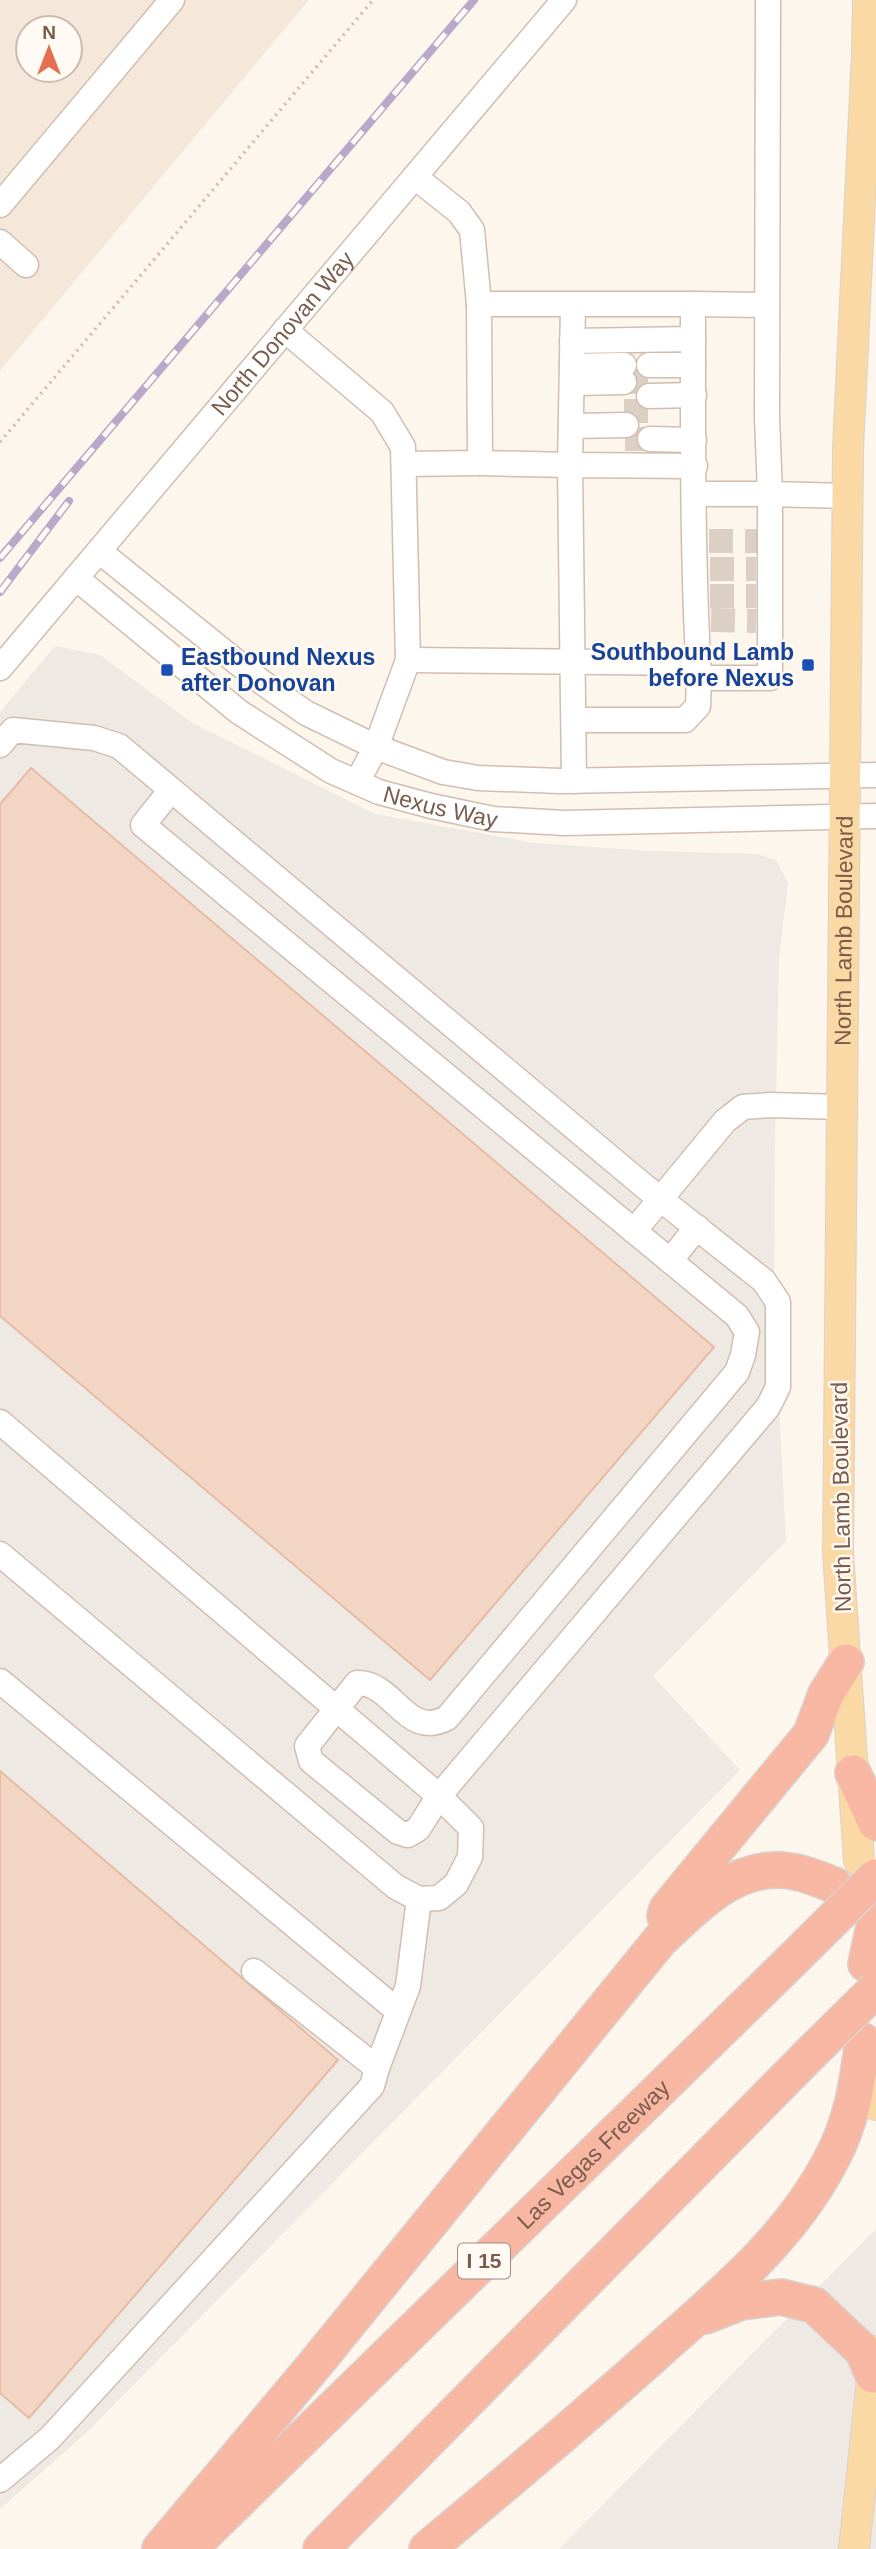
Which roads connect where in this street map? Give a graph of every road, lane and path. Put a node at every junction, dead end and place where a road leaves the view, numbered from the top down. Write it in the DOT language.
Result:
graph roads {
  1 [pos="172,0"];
  2 [pos="373,0"];
  3 [pos="564,0"];
  4 [pos="768,0"];
  5 [pos="868,0"];
  6 [pos="415,177"];
  7 [pos="0,205"];
  8 [pos="0,242"];
  9 [pos="26,264"];
  10 [pos="479,304"];
  11 [pos="693,304"];
  12 [pos="767,305"];
  13 [pos="573,306"];
  14 [pos="285,330"];
  15 [pos="693,339"];
  16 [pos="571,395"];
  17 [pos="694,403"];
  18 [pos="0,442"];
  19 [pos="404,464"];
  20 [pos="480,464"];
  21 [pos="570,465"];
  22 [pos="695,466"];
  23 [pos="695,494"];
  24 [pos="770,494"];
  25 [pos="847,496"];
  26 [pos="99,551"];
  27 [pos="76,578"];
  28 [pos="408,660"];
  29 [pos="573,663"];
  30 [pos="0,668"];
  31 [pos="698,670"];
  32 [pos="574,720"];
  33 [pos="4,732"];
  34 [pos="376,747"];
  35 [pos="844,775"];
  36 [pos="876,775"];
  37 [pos="574,780"];
  38 [pos="357,782"];
  39 [pos="171,790"];
  40 [pos="876,816"];
  41 [pos="844,817"];
  42 [pos="841,1107"];
  43 [pos="660,1198"];
  44 [pos="697,1227"];
  45 [pos="634,1231"];
  46 [pos="670,1261"];
  47 [pos="0,1422"];
  48 [pos="0,1554"];
  49 [pos="846,1662"];
  50 [pos="0,1681"];
  51 [pos="336,1709"];
  52 [pos="853,1773"];
  53 [pos="439,1796"];
  54 [pos="876,1823"];
  55 [pos="867,1869"];
  56 [pos="834,1885"];
  57 [pos="419,1899"];
  58 [pos="660,1940"];
  59 [pos="868,1947"];
  60 [pos="254,1970"];
  61 [pos="398,2011"];
  62 [pos="866,2038"];
  63 [pos="377,2068"];
  64 [pos="876,2105"];
  65 [pos="692,2321"];
  66 [pos="875,2360"];
  67 [pos="0,2480"];
  68 [pos="160,2549"];
  69 [pos="189,2549"];
  70 [pos="321,2549"];
  71 [pos="427,2549"];
  72 [pos="854,2549"];
  1 -- 7 [label="street"];
  2 -- 18 [label="path"];
  3 -- 6 [label="street, North Donovan Way"];
  4 -- 12 [label="street"];
  5 -- 25 [label="main road, North Lamb Boulevard"];
  6 -- 10 [label="street"];
  6 -- 14 [label="street, North Donovan Way"];
  8 -- 9 [label="street"];
  10 -- 13 [label="street"];
  10 -- 20 [label="street"];
  11 -- 12 [label="street"];
  11 -- 13 [label="street"];
  11 -- 15 [label="street"];
  12 -- 24 [label="street"];
  13 -- 16 [label="street"];
  14 -- 19 [label="street"];
  14 -- 26 [label="street, North Donovan Way"];
  15 -- 16 [label="street"];
  15 -- 17 [label="street"];
  16 -- 16 [label="street"];
  16 -- 21 [label="street"];
  17 -- 17 [label="street"];
  17 -- 22 [label="street"];
  19 -- 20 [label="street"];
  19 -- 28 [label="street"];
  20 -- 21 [label="street"];
  21 -- 22 [label="street"];
  21 -- 29 [label="street"];
  22 -- 23 [label="street"];
  23 -- 24 [label="street"];
  23 -- 31 [label="street"];
  24 -- 25 [label="street"];
  24 -- 31 [label="street"];
  25 -- 35 [label="main road, North Lamb Boulevard"];
  26 -- 27 [label="street, North Donovan Way"];
  26 -- 34 [label="street, Nexus Way"];
  27 -- 30 [label="street, North Donovan Way"];
  27 -- 38 [label="street, Nexus Way"];
  28 -- 29 [label="street"];
  28 -- 34 [label="street"];
  29 -- 31 [label="street"];
  29 -- 32 [label="street"];
  31 -- 32 [label="street"];
  32 -- 37 [label="street"];
  33 -- 39 [label="street"];
  34 -- 37 [label="street, Nexus Way"];
  34 -- 38 [label="street"];
  35 -- 36 [label="street, Nexus Way"];
  35 -- 37 [label="street, Nexus Way"];
  35 -- 41 [label="main road, North Lamb Boulevard"];
  38 -- 41 [label="street, Nexus Way"];
  39 -- 43 [label="street"];
  39 -- 45 [label="street"];
  40 -- 41 [label="street, Nexus Way"];
  41 -- 42 [label="main road, North Lamb Boulevard"];
  42 -- 43 [label="street"];
  42 -- 49 [label="main road, North Lamb Boulevard"];
  43 -- 44 [label="street"];
  43 -- 45 [label="street"];
  44 -- 46 [label="street"];
  44 -- 53 [label="street"];
  45 -- 46 [label="street"];
  46 -- 51 [label="street"];
  47 -- 51 [label="street"];
  48 -- 57 [label="street"];
  49 -- 52 [label="main road, North Lamb Boulevard"];
  49 -- 58 [label="highway"];
  50 -- 61 [label="street"];
  51 -- 53 [label="street"];
  51 -- 53 [label="street"];
  52 -- 54 [label="highway"];
  52 -- 55 [label="main road, North Lamb Boulevard"];
  53 -- 57 [label="street"];
  55 -- 69 [label="highway, Las Vegas Freeway / I 15, bridge"];
  56 -- 58 [label="highway"];
  57 -- 61 [label="street"];
  58 -- 68 [label="highway"];
  59 -- 70 [label="highway, bridge"];
  60 -- 63 [label="street"];
  61 -- 63 [label="street"];
  62 -- 64 [label="main road"];
  62 -- 65 [label="highway"];
  63 -- 67 [label="street"];
  65 -- 66 [label="highway"];
  65 -- 71 [label="highway"];
  66 -- 72 [label="main road"];
}
